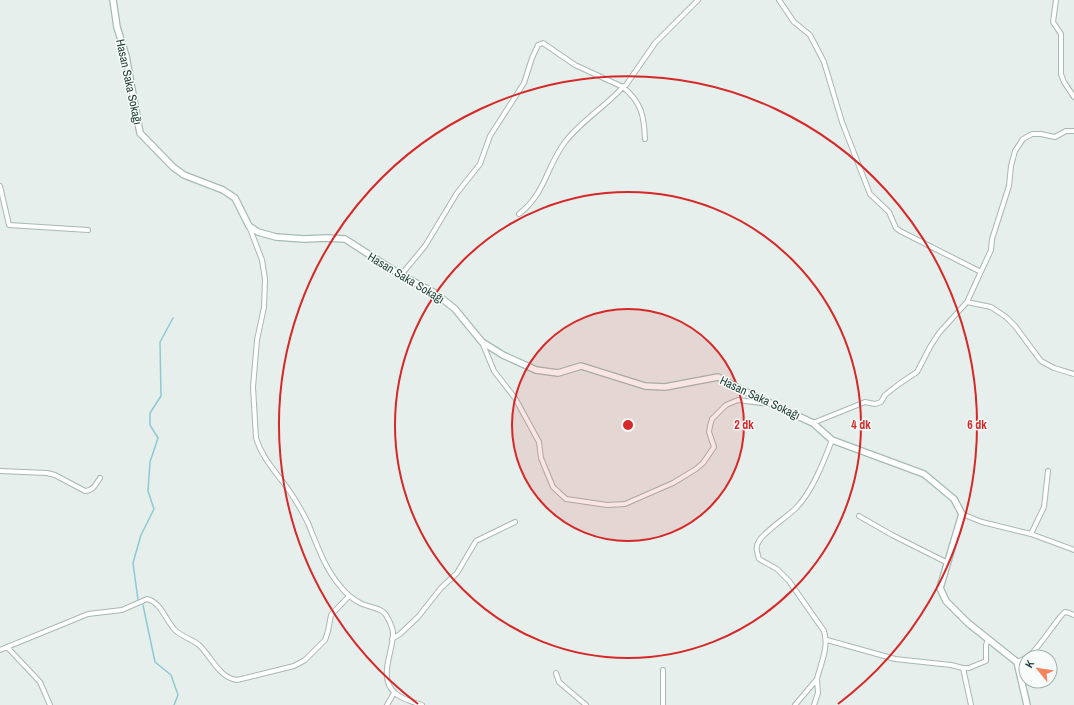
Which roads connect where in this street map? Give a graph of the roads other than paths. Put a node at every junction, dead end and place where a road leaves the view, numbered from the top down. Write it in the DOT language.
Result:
graph roads {
  1 [pos="113,0"];
  2 [pos="698,0"];
  3 [pos="779,0"];
  4 [pos="1056,0"];
  5 [pos="623,87"];
  6 [pos="1074,97"];
  7 [pos="1074,131"];
  8 [pos="645,139"];
  9 [pos="0,186"];
  10 [pos="519,214"];
  11 [pos="249,226"];
  12 [pos="88,230"];
  13 [pos="981,272"];
  14 [pos="401,275"];
  15 [pos="967,302"];
  16 [pos="482,342"];
  17 [pos="1074,374"];
  18 [pos="772,404"];
  19 [pos="813,422"];
  20 [pos="832,440"];
  21 [pos="0,471"];
  22 [pos="1048,471"];
  23 [pos="100,478"];
  24 [pos="962,514"];
  25 [pos="859,516"];
  26 [pos="515,522"];
  27 [pos="1031,534"];
  28 [pos="1074,550"];
  29 [pos="948,563"];
  30 [pos="349,596"];
  31 [pos="1074,615"];
  32 [pos="392,639"];
  33 [pos="988,639"];
  34 [pos="827,640"];
  35 [pos="7,647"];
  36 [pos="1035,649"];
  37 [pos="0,650"];
  38 [pos="1017,662"];
  39 [pos="963,668"];
  40 [pos="663,670"];
  41 [pos="556,673"];
  42 [pos="817,679"];
  43 [pos="394,692"];
  44 [pos="50,705"];
  45 [pos="387,705"];
  46 [pos="422,705"];
  47 [pos="586,705"];
  48 [pos="663,705"];
  49 [pos="795,705"];
  50 [pos="814,705"];
  51 [pos="971,705"];
  52 [pos="1027,705"];
  1 -- 11 [label="street, Hasan Saka Sokağı"];
  2 -- 5 [label="street"];
  3 -- 13 [label="street"];
  4 -- 6 [label="street"];
  5 -- 8 [label="street"];
  5 -- 10 [label="street"];
  5 -- 14 [label="street"];
  7 -- 13 [label="street"];
  9 -- 12 [label="street"];
  11 -- 14 [label="street, Hasan Saka Sokağı"];
  11 -- 30 [label="street"];
  13 -- 15 [label="street"];
  14 -- 16 [label="street, Hasan Saka Sokağı"];
  15 -- 17 [label="street"];
  15 -- 19 [label="street"];
  16 -- 18 [label="street, Hasan Saka Sokağı"];
  16 -- 18 [label="street"];
  18 -- 19 [label="street, Hasan Saka Sokağı"];
  19 -- 20 [label="street, Hasan Saka Sokağı"];
  20 -- 24 [label="street, Hasan Saka Sokağı"];
  20 -- 34 [label="street"];
  21 -- 23 [label="street"];
  22 -- 27 [label="street"];
  24 -- 27 [label="street"];
  24 -- 29 [label="street"];
  25 -- 29 [label="street"];
  26 -- 32 [label="street"];
  27 -- 28 [label="street"];
  29 -- 33 [label="street"];
  30 -- 32 [label="street"];
  30 -- 35 [label="street"];
  31 -- 36 [label="street"];
  32 -- 43 [label="street"];
  33 -- 38 [label="street"];
  33 -- 39 [label="street"];
  34 -- 39 [label="street"];
  34 -- 42 [label="street"];
  35 -- 37 [label="street"];
  35 -- 44 [label="street"];
  38 -- 52 [label="street"];
  39 -- 51 [label="street"];
  40 -- 48 [label="street"];
  41 -- 47 [label="street"];
  42 -- 49 [label="street"];
  42 -- 50 [label="street"];
  43 -- 45 [label="street"];
  43 -- 46 [label="street"];
}
